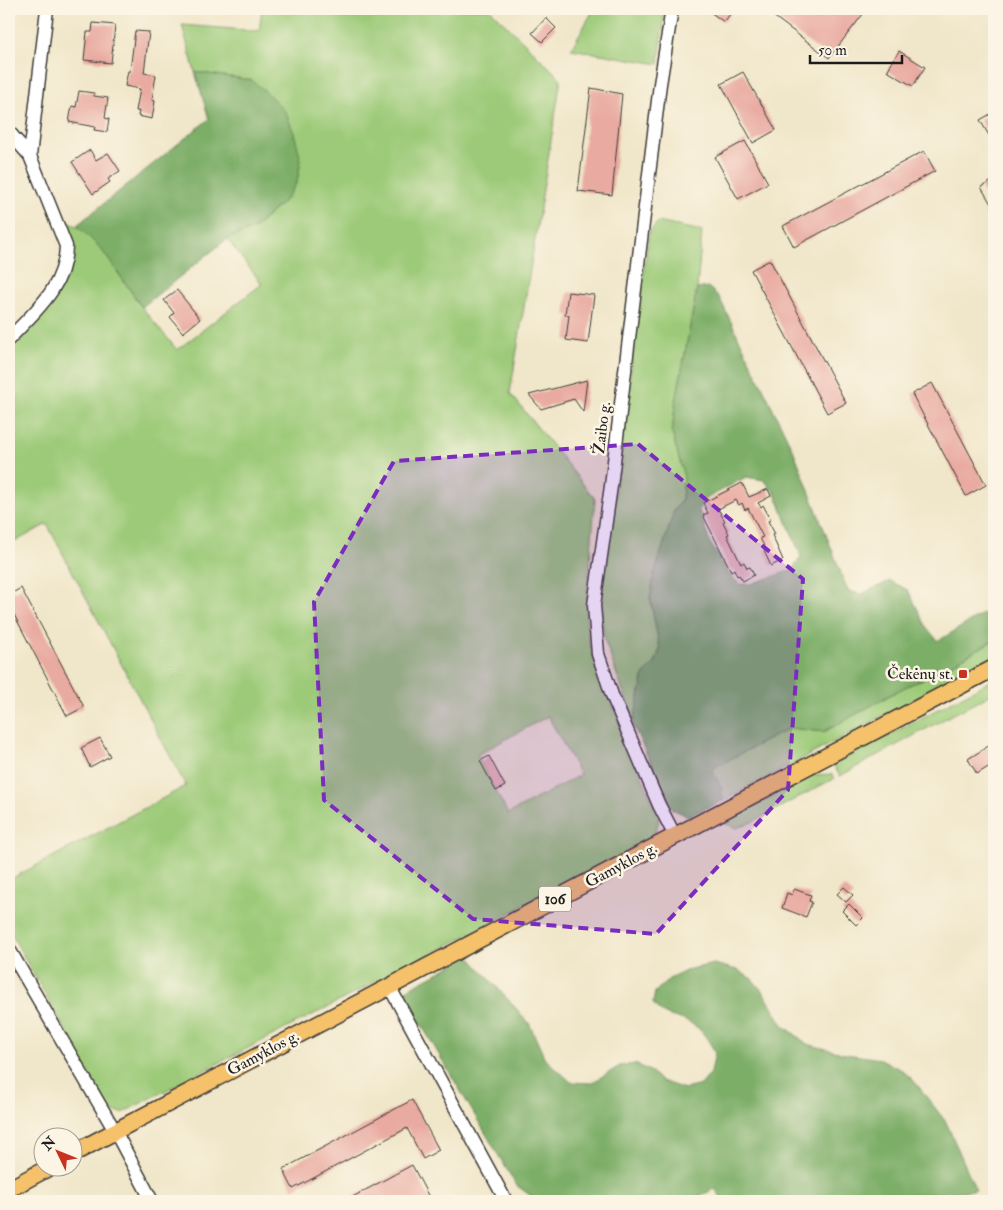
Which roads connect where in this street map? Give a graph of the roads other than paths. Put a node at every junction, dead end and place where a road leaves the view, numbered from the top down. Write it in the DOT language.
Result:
graph roads {
  1 [pos="48,9"];
  2 [pos="672,9"];
  3 [pos="9,132"];
  4 [pos="30,156"];
  5 [pos="9,339"];
  6 [pos="994,668"];
  7 [pos="675,836"];
  8 [pos="9,949"];
  9 [pos="389,986"];
  10 [pos="115,1131"];
  11 [pos="82,1149"];
  12 [pos="32,1177"];
  13 [pos="9,1189"];
  14 [pos="152,1201"];
  15 [pos="506,1201"];
  1 -- 4 [label="street"];
  2 -- 7 [label="street, Žaibo g."];
  3 -- 4 [label="street"];
  4 -- 5 [label="street"];
  6 -- 7 [label="main road, Gamyklos g. / 106"];
  7 -- 9 [label="main road, Gamyklos g. / 106"];
  8 -- 10 [label="street"];
  9 -- 10 [label="main road, Gamyklos g. / 106"];
  9 -- 15 [label="street"];
  10 -- 11 [label="main road, 106"];
  10 -- 14 [label="street"];
  12 -- 13 [label="main road"];
}
